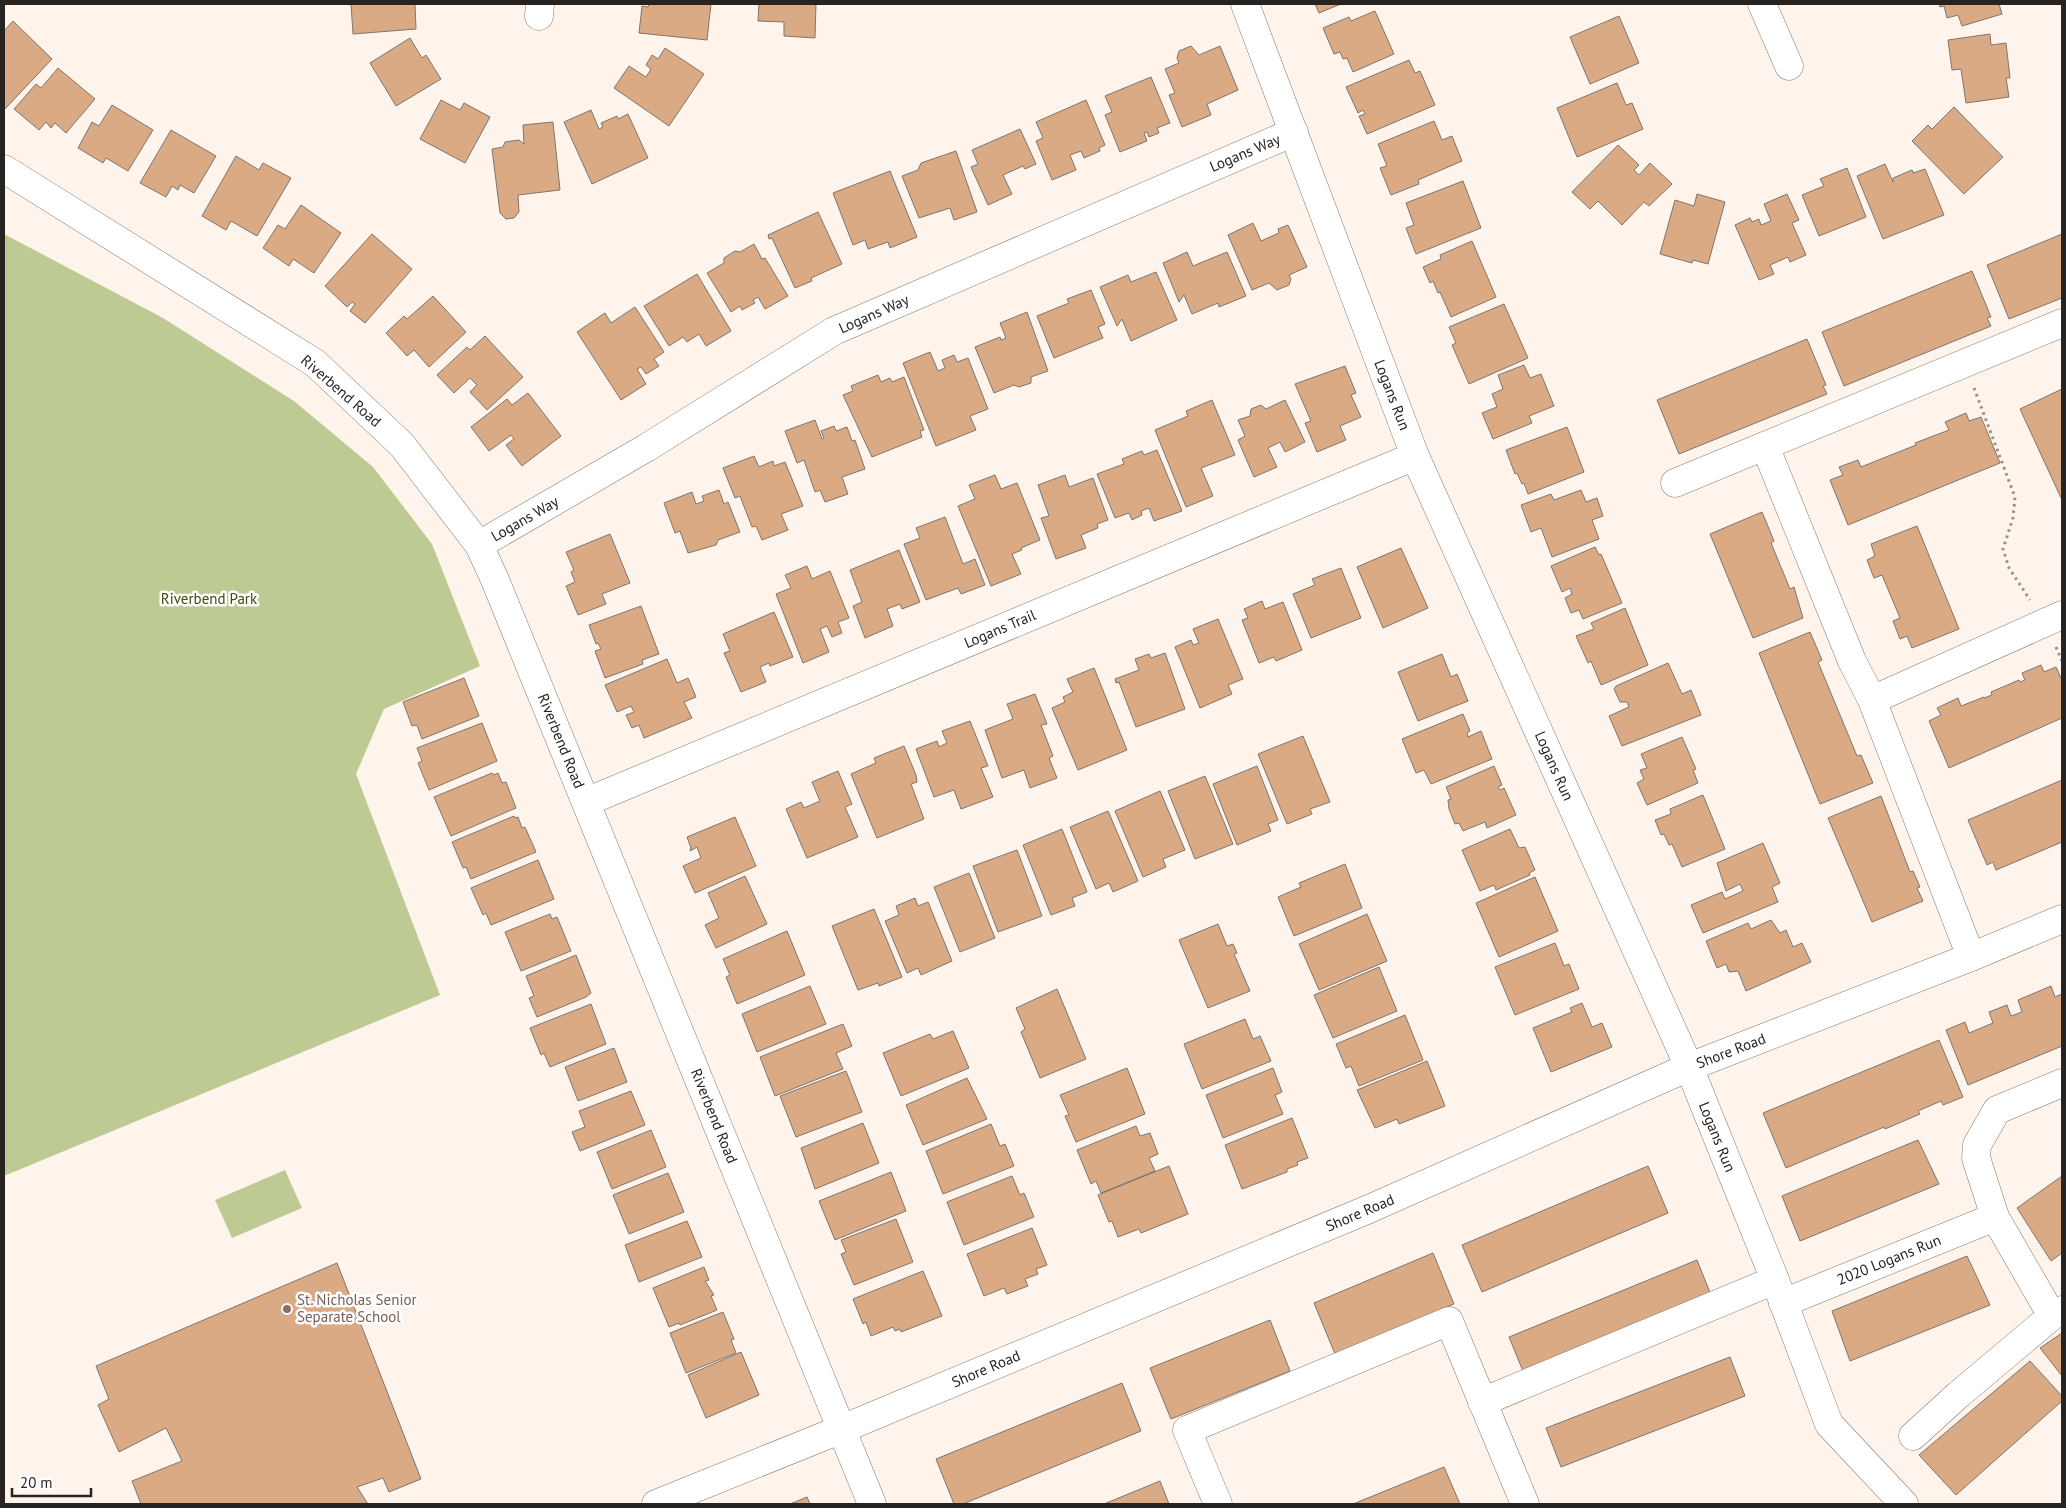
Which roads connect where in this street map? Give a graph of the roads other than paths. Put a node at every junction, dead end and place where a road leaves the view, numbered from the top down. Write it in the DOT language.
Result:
graph roads {
  1 [pos="1245,4"];
  2 [pos="1762,4"];
  3 [pos="1789,66"];
  4 [pos="1294,132"];
  5 [pos="4,169"];
  6 [pos="2062,323"];
  7 [pos="1765,446"];
  8 [pos="1415,456"];
  9 [pos="1675,483"];
  10 [pos="479,546"];
  11 [pos="2053,619"];
  12 [pos="1872,700"];
  13 [pos="586,802"];
  14 [pos="2062,918"];
  15 [pos="1971,957"];
  16 [pos="1689,1067"];
  17 [pos="2062,1083"];
  18 [pos="1995,1217"];
  19 [pos="1778,1292"];
  20 [pos="2057,1313"];
  21 [pos="1482,1402"];
  22 [pos="842,1429"];
  23 [pos="1913,1436"];
  24 [pos="705,1495"];
  25 [pos="656,1504"];
  26 [pos="872,1504"];
  27 [pos="1218,1504"];
  28 [pos="1525,1504"];
  29 [pos="1904,1504"];
  1 -- 4 [label="street, Logans Run"];
  2 -- 3 [label="street"];
  4 -- 8 [label="street, Logans Run"];
  4 -- 10 [label="street, Logans Way"];
  5 -- 10 [label="street, Riverbend Road"];
  6 -- 7 [label="street"];
  7 -- 9 [label="street"];
  7 -- 12 [label="street"];
  8 -- 13 [label="street, Logans Trail"];
  8 -- 16 [label="street, Logans Run"];
  10 -- 13 [label="street, Riverbend Road"];
  11 -- 12 [label="street"];
  12 -- 15 [label="street"];
  13 -- 22 [label="street, Riverbend Road"];
  14 -- 15 [label="street, Shore Road"];
  15 -- 16 [label="street, Shore Road"];
  16 -- 19 [label="street, Logans Run"];
  16 -- 22 [label="street, Shore Road"];
  17 -- 18 [label="street"];
  18 -- 19 [label="street, 2020 Logans Run"];
  18 -- 20 [label="street"];
  19 -- 21 [label="street, 2020 Logans Run"];
  19 -- 29 [label="street, Logans Run"];
  20 -- 23 [label="street"];
  21 -- 27 [label="street"];
  21 -- 28 [label="street"];
  22 -- 24 [label="street, Shore Road"];
  22 -- 26 [label="street, Riverbend Road"];
  24 -- 25 [label="street, Shore Road"];
}
